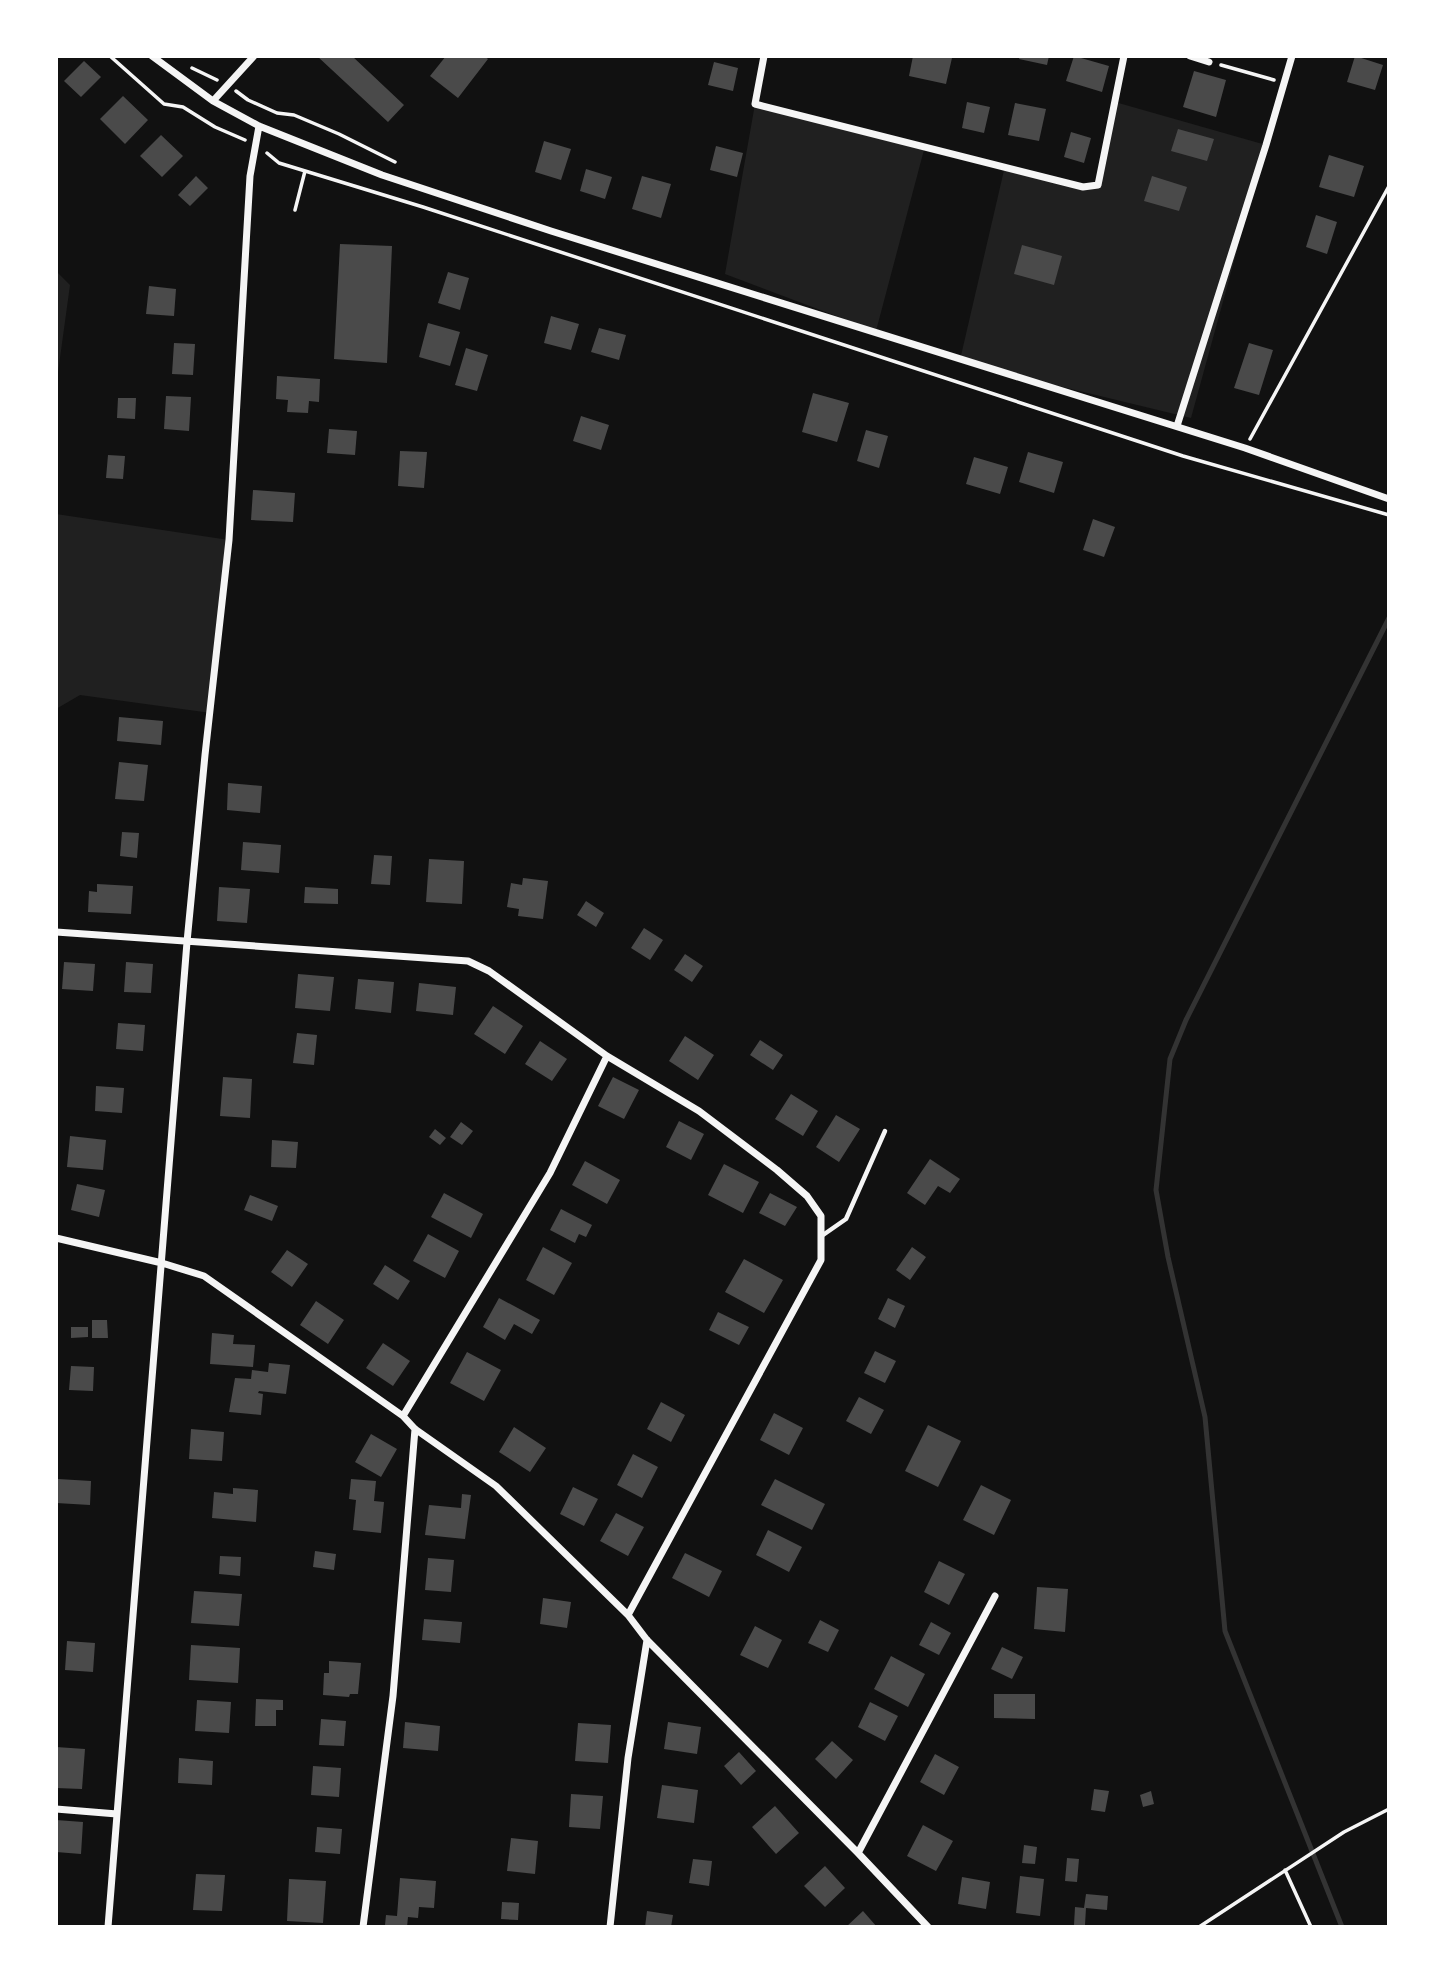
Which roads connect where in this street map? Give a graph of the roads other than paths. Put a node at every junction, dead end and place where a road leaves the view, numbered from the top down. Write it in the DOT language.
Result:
graph roads {
  1 [pos="152,56"];
  2 [pos="254,56"];
  3 [pos="764,56"];
  4 [pos="1124,56"];
  5 [pos="1190,56"];
  6 [pos="1292,56"];
  7 [pos="1209,62"];
  8 [pos="213,101"];
  9 [pos="259,126"];
  10 [pos="1177,426"];
  11 [pos="1389,499"];
  12 [pos="56,932"];
  13 [pos="187,942"];
  14 [pos="607,1056"];
  15 [pos="885,1131"];
  16 [pos="823,1235"];
  17 [pos="56,1238"];
  18 [pos="162,1263"];
  19 [pos="403,1416"];
  20 [pos="415,1429"];
  21 [pos="995,1596"];
  22 [pos="628,1615"];
  23 [pos="647,1640"];
  24 [pos="56,1809"];
  25 [pos="117,1814"];
  26 [pos="858,1853"];
  27 [pos="108,1927"];
  28 [pos="363,1927"];
  29 [pos="610,1927"];
  30 [pos="928,1927"];
  1 -- 8 [label="street"];
  2 -- 8 [label="street"];
  3 -- 4 [label="street"];
  5 -- 7 [label="street"];
  6 -- 10 [label="street"];
  8 -- 9 [label="street"];
  9 -- 10 [label="street"];
  9 -- 13 [label="street"];
  10 -- 11 [label="street"];
  12 -- 13 [label="street"];
  13 -- 14 [label="street"];
  13 -- 18 [label="street"];
  14 -- 16 [label="street"];
  14 -- 19 [label="street"];
  15 -- 16 [label="lane"];
  16 -- 22 [label="street"];
  17 -- 18 [label="street"];
  18 -- 19 [label="street"];
  18 -- 25 [label="street"];
  19 -- 20 [label="street"];
  20 -- 22 [label="street"];
  20 -- 28 [label="street"];
  21 -- 26 [label="street"];
  22 -- 23 [label="street"];
  23 -- 26 [label="street"];
  23 -- 29 [label="street"];
  24 -- 25 [label="street"];
  25 -- 27 [label="street"];
  26 -- 30 [label="street"];
}
